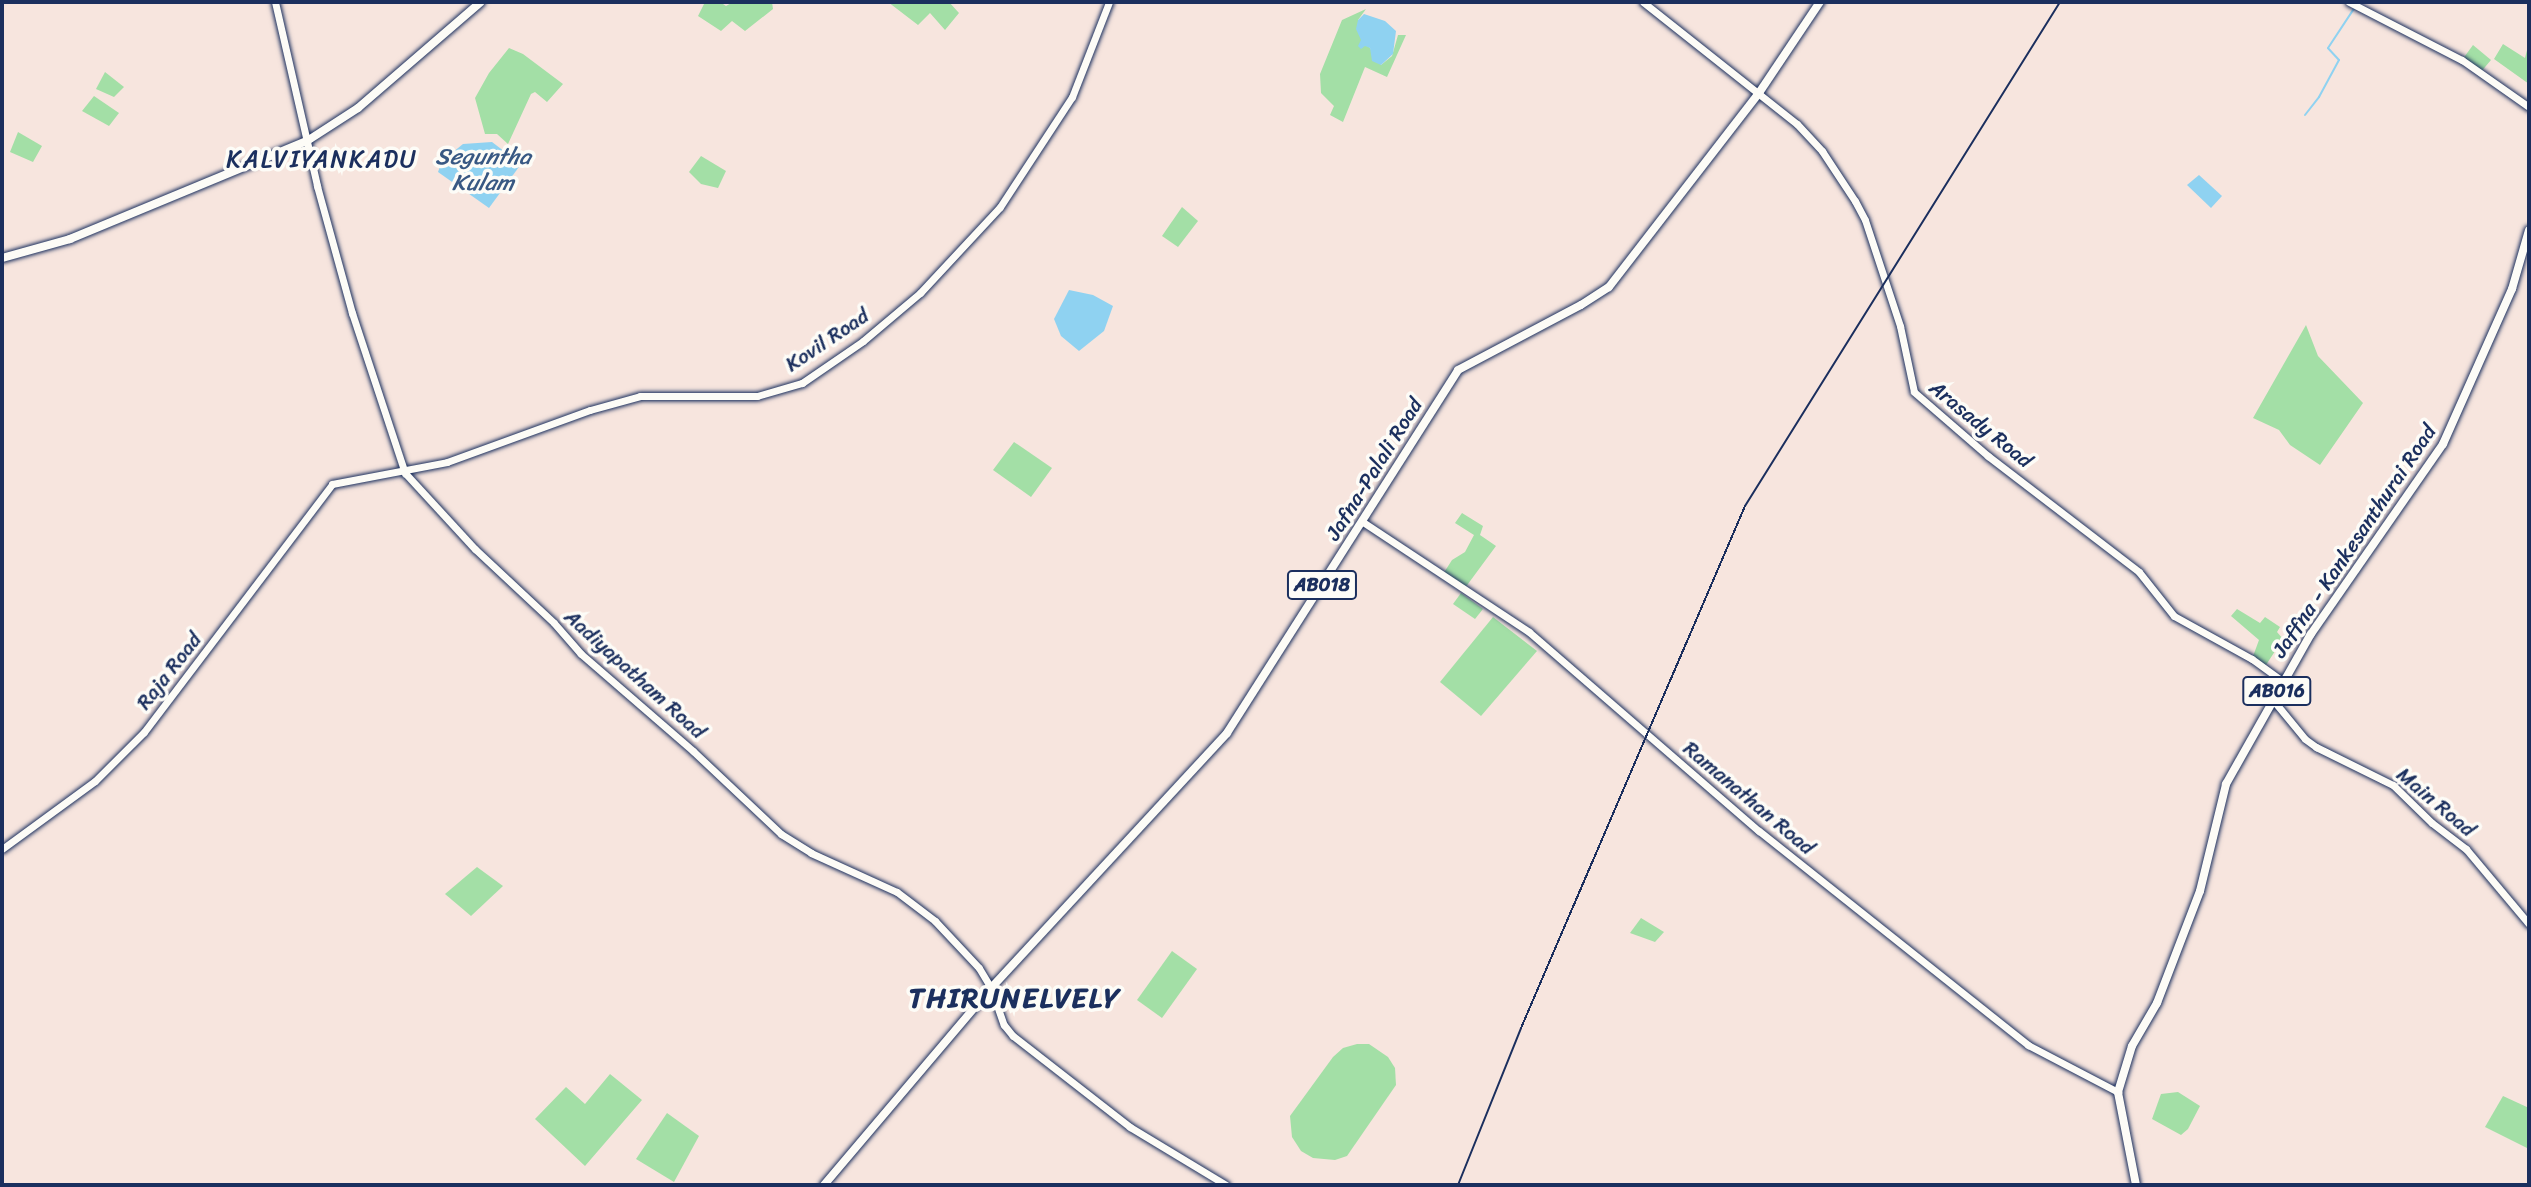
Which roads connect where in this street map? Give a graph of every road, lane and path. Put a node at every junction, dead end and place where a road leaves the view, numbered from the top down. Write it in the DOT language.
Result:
graph roads {
  1 [pos="275,2"];
  2 [pos="481,2"];
  3 [pos="1109,2"];
  4 [pos="1643,2"];
  5 [pos="1820,2"];
  6 [pos="2349,2"];
  7 [pos="1759,93"];
  8 [pos="2529,107"];
  9 [pos="307,141"];
  10 [pos="2529,230"];
  11 [pos="2,258"];
  12 [pos="405,472"];
  13 [pos="332,484"];
  14 [pos="1363,522"];
  15 [pos="2282,681"];
  16 [pos="2273,700"];
  17 [pos="2,849"];
  18 [pos="2529,924"];
  19 [pos="991,988"];
  20 [pos="2119,1091"];
  21 [pos="824,1185"];
  22 [pos="1226,1185"];
  23 [pos="2136,1185"];
  1 -- 9 [label="street, Aadiyapatham Road"];
  2 -- 9 [label="main road"];
  3 -- 12 [label="street, Kovil Road"];
  4 -- 7 [label="street, Arasady Road"];
  5 -- 7 [label="main road, Jafna-Palali Road / AB018"];
  6 -- 8 [label="street"];
  7 -- 14 [label="main road, Jafna-Palali Road / AB018"];
  7 -- 15 [label="street, Arasady Road"];
  9 -- 11 [label="main road"];
  9 -- 12 [label="street, Aadiyapatham Road"];
  10 -- 15 [label="main road, Jaffna - Kankesanthurai Road / AB016"];
  12 -- 13 [label="street, Kovil Road"];
  12 -- 19 [label="street, Aadiyapatham Road"];
  13 -- 17 [label="street, Raja Road"];
  14 -- 19 [label="main road, Jafna-Palali Road / AB018"];
  14 -- 20 [label="street, Ramanathan Road"];
  15 -- 16 [label="main road, Jaffna - Kankesanthurai Road / AB016"];
  16 -- 18 [label="street, Main Road"];
  16 -- 20 [label="main road, Jaffna - Kankesanthurai Road / AB016"];
  19 -- 21 [label="main road, Jafna-Palali Road / AB018"];
  19 -- 22 [label="street, Aadiyapatham Road"];
  20 -- 23 [label="main road, Jaffna - Kankesanthurai Road / AB016"];
}
